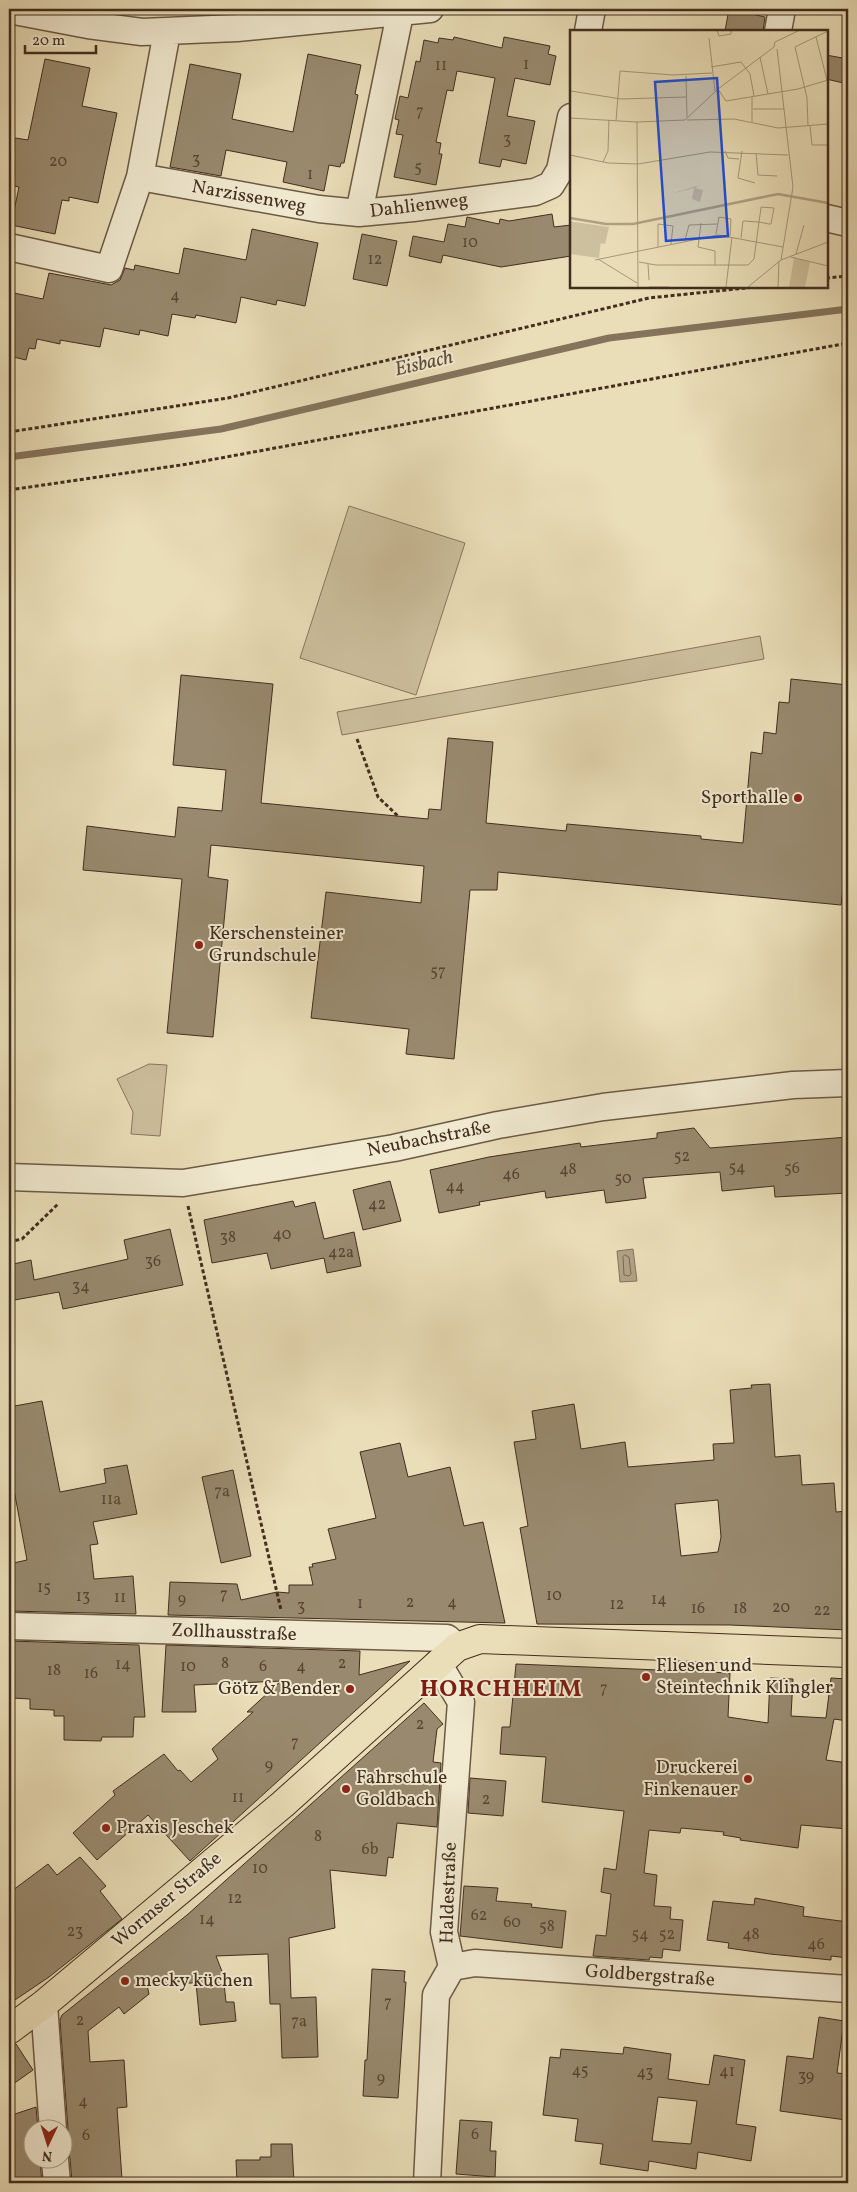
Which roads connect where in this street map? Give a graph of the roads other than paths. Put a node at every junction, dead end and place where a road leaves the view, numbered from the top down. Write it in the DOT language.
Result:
graph roads {
  1 [pos="430,9"];
  2 [pos="592,9"];
  3 [pos="782,9"];
  4 [pos="9,10"];
  5 [pos="401,11"];
  6 [pos="588,30"];
  7 [pos="778,30"];
  8 [pos="167,32"];
  9 [pos="570,122"];
  10 [pos="140,177"];
  11 [pos="359,213"];
  12 [pos="827,218"];
  13 [pos="848,223"];
  14 [pos="9,247"];
  15 [pos="848,1084"];
  16 [pos="9,1177"];
  17 [pos="9,1626"];
  18 [pos="848,1653"];
  19 [pos="448,1655"];
  20 [pos="452,1967"];
  21 [pos="848,1989"];
  22 [pos="44,2004"];
  23 [pos="9,2030"];
  24 [pos="52,2120"];
  25 [pos="56,2170"];
  26 [pos="57,2183"];
  27 [pos="427,2183"];
  1 -- 5 [label="street"];
  2 -- 6 [label="street"];
  3 -- 7 [label="street"];
  4 -- 8 [label="street"];
  5 -- 8 [label="street"];
  5 -- 11 [label="street, Dahlienweg"];
  8 -- 10 [label="street"];
  9 -- 11 [label="street, Dahlienweg"];
  10 -- 11 [label="street, Narzissenweg"];
  10 -- 14 [label="street"];
  12 -- 13 [label="street"];
  15 -- 16 [label="street, Neubachstraße"];
  17 -- 19 [label="street, Zollhausstraße"];
  18 -- 19 [label="main road"];
  19 -- 20 [label="street, Haldestraße"];
  19 -- 22 [label="main road, Wormser Straße"];
  20 -- 21 [label="street, Goldbergstraße"];
  20 -- 27 [label="street, Haldestraße"];
  22 -- 23 [label="main road, Wormser Straße"];
  22 -- 24 [label="street"];
  25 -- 26 [label="street"];
}
